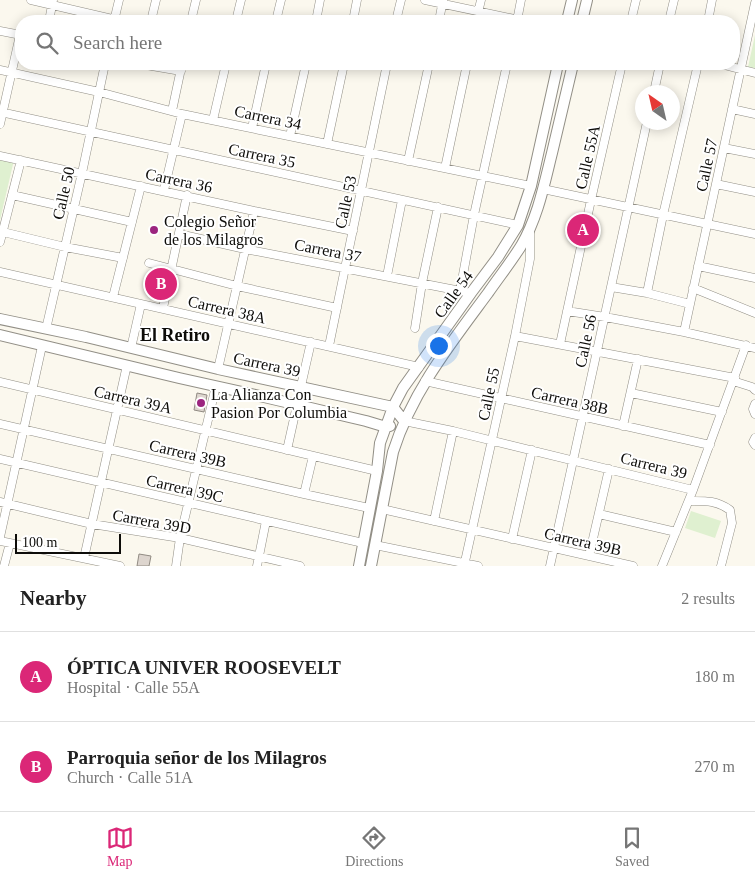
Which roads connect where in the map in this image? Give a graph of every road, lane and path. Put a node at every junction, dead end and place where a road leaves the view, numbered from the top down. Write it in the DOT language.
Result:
graph roads {
  1 [pos="31,0"];
  2 [pos="119,0"];
  3 [pos="156,0"];
  4 [pos="196,0"];
  5 [pos="241,0"];
  6 [pos="280,0"];
  7 [pos="320,0"];
  8 [pos="357,0"];
  9 [pos="401,0"];
  10 [pos="425,0"];
  11 [pos="481,0"];
  12 [pos="521,0"];
  13 [pos="572,0"];
  14 [pos="587,0"];
  15 [pos="636,0"];
  16 [pos="674,0"];
  17 [pos="712,0"];
  18 [pos="443,2"];
  19 [pos="52,3"];
  20 [pos="755,3"];
  21 [pos="478,12"];
  22 [pos="95,15"];
  23 [pos="118,15"];
  24 [pos="152,15"];
  25 [pos="192,15"];
  26 [pos="237,15"];
  27 [pos="277,15"];
  28 [pos="317,15"];
  29 [pos="354,15"];
  30 [pos="397,15"];
  31 [pos="440,15"];
  32 [pos="477,15"];
  33 [pos="492,15"];
  34 [pos="520,15"];
  35 [pos="568,15"];
  36 [pos="583,15"];
  37 [pos="632,15"];
  38 [pos="670,15"];
  39 [pos="709,15"];
  40 [pos="0,31"];
  41 [pos="15,34"];
  42 [pos="15,60"];
  43 [pos="741,69"];
  44 [pos="0,70"];
  45 [pos="104,70"];
  46 [pos="181,70"];
  47 [pos="225,70"];
  48 [pos="265,70"];
  49 [pos="305,70"];
  50 [pos="343,70"];
  51 [pos="387,70"];
  52 [pos="428,70"];
  53 [pos="466,70"];
  54 [pos="506,70"];
  55 [pos="557,70"];
  56 [pos="572,70"];
  57 [pos="621,70"];
  58 [pos="659,70"];
  59 [pos="697,70"];
  60 [pos="12,73"];
  61 [pos="755,73"];
  62 [pos="656,85"];
  63 [pos="100,92"];
  64 [pos="732,109"];
  65 [pos="172,111"];
  66 [pos="1,112"];
  67 [pos="182,114"];
  68 [pos="755,114"];
  69 [pos="214,120"];
  70 [pos="0,124"];
  71 [pos="252,128"];
  72 [pos="645,130"];
  73 [pos="91,132"];
  74 [pos="290,136"];
  75 [pos="327,144"];
  76 [pos="724,148"];
  77 [pos="174,150"];
  78 [pos="369,153"];
  79 [pos="755,154"];
  80 [pos="0,156"];
  81 [pos="21,160"];
  82 [pos="408,161"];
  83 [pos="445,168"];
  84 [pos="82,173"];
  85 [pos="482,176"];
  86 [pos="716,184"];
  87 [pos="141,186"];
  88 [pos="531,186"];
  89 [pos="543,189"];
  90 [pos="164,190"];
  91 [pos="361,190"];
  92 [pos="755,192"];
  93 [pos="12,195"];
  94 [pos="188,196"];
  95 [pos="402,200"];
  96 [pos="591,200"];
  97 [pos="438,207"];
  98 [pos="629,208"];
  99 [pos="73,209"];
  100 [pos="254,211"];
  101 [pos="474,215"];
  102 [pos="663,215"];
  103 [pos="132,222"];
  104 [pos="707,224"];
  105 [pos="518,225"];
  106 [pos="530,227"];
  107 [pos="353,230"];
  108 [pos="3,232"];
  109 [pos="179,234"];
  110 [pos="755,234"];
  111 [pos="0,242"];
  112 [pos="64,247"];
  113 [pos="245,249"];
  114 [pos="123,258"];
  115 [pos="149,263"];
  116 [pos="698,266"];
  117 [pos="345,268"];
  118 [pos="171,269"];
  119 [pos="0,272"];
  120 [pos="387,276"];
  121 [pos="755,278"];
  122 [pos="422,283"];
  123 [pos="56,284"];
  124 [pos="237,286"];
  125 [pos="611,287"];
  126 [pos="693,288"];
  127 [pos="466,292"];
  128 [pos="647,293"];
  129 [pos="113,297"];
  130 [pos="141,304"];
  131 [pos="690,304"];
  132 [pos="163,308"];
  133 [pos="337,308"];
  134 [pos="568,311"];
  135 [pos="755,313"];
  136 [pos="605,317"];
  137 [pos="0,319"];
  138 [pos="228,324"];
  139 [pos="415,328"];
  140 [pos="46,329"];
  141 [pos="684,332"];
  142 [pos="0,335"];
  143 [pos="515,336"];
  144 [pos="86,337"];
  145 [pos="311,342"];
  146 [pos="112,344"];
  147 [pos="560,344"];
  148 [pos="746,345"];
  149 [pos="42,346"];
  150 [pos="329,346"];
  151 [pos="131,348"];
  152 [pos="755,348"];
  153 [pos="597,352"];
  154 [pos="82,354"];
  155 [pos="638,359"];
  156 [pos="106,360"];
  157 [pos="127,365"];
  158 [pos="419,367"];
  159 [pos="218,368"];
  160 [pos="241,373"];
  161 [pos="269,380"];
  162 [pos="734,380"];
  163 [pos="0,382"];
  164 [pos="425,382"];
  165 [pos="216,386"];
  166 [pos="301,386"];
  167 [pos="404,388"];
  168 [pos="32,390"];
  169 [pos="235,390"];
  170 [pos="755,390"];
  171 [pos="632,393"];
  172 [pos="264,397"];
  173 [pos="501,398"];
  174 [pos="376,403"];
  175 [pos="755,404"];
  176 [pos="297,405"];
  177 [pos="393,407"];
  178 [pos="117,410"];
  179 [pos="722,412"];
  180 [pos="755,414"];
  181 [pos="583,416"];
  182 [pos="366,421"];
  183 [pos="404,421"];
  184 [pos="0,424"];
  185 [pos="623,426"];
  186 [pos="386,427"];
  187 [pos="24,430"];
  188 [pos="206,430"];
  189 [pos="453,430"];
  190 [pos="755,438"];
  191 [pos="492,440"];
  192 [pos="380,443"];
  193 [pos="710,445"];
  194 [pos="755,445"];
  195 [pos="109,449"];
  196 [pos="287,450"];
  197 [pos="532,450"];
  198 [pos="313,456"];
  199 [pos="0,459"];
  200 [pos="573,460"];
  201 [pos="16,462"];
  202 [pos="196,469"];
  203 [pos="609,469"];
  204 [pos="376,471"];
  205 [pos="101,482"];
  206 [pos="693,490"];
  207 [pos="304,494"];
  208 [pos="688,501"];
  209 [pos="4,503"];
  210 [pos="188,503"];
  211 [pos="370,508"];
  212 [pos="382,509"];
  213 [pos="599,514"];
  214 [pos="266,521"];
  215 [pos="434,521"];
  216 [pos="92,524"];
  217 [pos="472,530"];
  218 [pos="676,532"];
  219 [pos="0,537"];
  220 [pos="180,538"];
  221 [pos="512,539"];
  222 [pos="0,541"];
  223 [pos="10,543"];
  224 [pos="363,543"];
  225 [pos="375,544"];
  226 [pos="554,548"];
  227 [pos="259,556"];
  228 [pos="589,556"];
  229 [pos="84,558"];
  230 [pos="93,563"];
  231 [pos="464,565"];
  232 [pos="4,566"];
  233 [pos="120,566"];
  234 [pos="176,566"];
  235 [pos="257,566"];
  236 [pos="300,566"];
  237 [pos="359,566"];
  238 [pos="371,566"];
  239 [pos="478,566"];
  240 [pos="550,566"];
  241 [pos="632,566"];
  242 [pos="662,566"];
  243 [pos="721,566"];
  1 -- 19 [label="street"];
  2 -- 23 [label="street"];
  3 -- 24 [label="street"];
  4 -- 25 [label="street"];
  5 -- 26 [label="street"];
  6 -- 27 [label="street"];
  7 -- 28 [label="street"];
  8 -- 29 [label="street"];
  9 -- 30 [label="street"];
  10 -- 18 [label="street"];
  11 -- 21 [label="street"];
  12 -- 34 [label="street"];
  13 -- 35 [label="main road"];
  14 -- 36 [label="main road"];
  15 -- 37 [label="street"];
  16 -- 38 [label="street"];
  17 -- 39 [label="street"];
  18 -- 21 [label="street"];
  18 -- 31 [label="street"];
  19 -- 22 [label="street"];
  20 -- 43 [label="street, Calle 57"];
  21 -- 32 [label="street"];
  21 -- 33 [label="street"];
  40 -- 41 [label="street"];
  42 -- 60 [label="street"];
  43 -- 61 [label="street"];
  43 -- 64 [label="street, Calle 57"];
  44 -- 60 [label="street, Carrera 34"];
  45 -- 63 [label="street, Calle 50"];
  46 -- 65 [label="street"];
  47 -- 69 [label="street"];
  48 -- 71 [label="street"];
  49 -- 74 [label="street"];
  50 -- 75 [label="street"];
  51 -- 78 [label="street, Calle 53"];
  52 -- 82 [label="street"];
  53 -- 83 [label="street"];
  54 -- 85 [label="street"];
  55 -- 88 [label="main road, Calle 54"];
  56 -- 89 [label="main road, Calle 54"];
  57 -- 96 [label="street, Calle 55A"];
  58 -- 62 [label="street"];
  59 -- 102 [label="street"];
  60 -- 63 [label="street, Carrera 34"];
  60 -- 66 [label="street"];
  63 -- 65 [label="street, Carrera 34"];
  63 -- 73 [label="street, Calle 50"];
  64 -- 68 [label="street"];
  64 -- 76 [label="street, Calle 57"];
  65 -- 67 [label="street, Carrera 34"];
  66 -- 70 [label="street"];
  66 -- 73 [label="street, Carrera 35"];
  67 -- 69 [label="street, Carrera 34"];
  67 -- 77 [label="street"];
  69 -- 71 [label="street, Carrera 34"];
  71 -- 74 [label="street, Carrera 34"];
  72 -- 98 [label="street, Calle 56"];
  73 -- 77 [label="street, Carrera 35"];
  73 -- 84 [label="street, Calle 50"];
  74 -- 75 [label="street, Carrera 34"];
  75 -- 78 [label="street, Carrera 34"];
  76 -- 79 [label="street"];
  76 -- 86 [label="street, Calle 57"];
  77 -- 90 [label="street"];
  77 -- 91 [label="street, Carrera 35"];
  78 -- 82 [label="street, Carrera 34"];
  78 -- 91 [label="street, Calle 53"];
  80 -- 81 [label="street, Carrera 36"];
  81 -- 84 [label="street, Carrera 36"];
  81 -- 93 [label="street"];
  82 -- 83 [label="street, Carrera 34"];
  83 -- 85 [label="street, Carrera 34"];
  84 -- 87 [label="street, Carrera 36"];
  84 -- 99 [label="street, Calle 50"];
  85 -- 88 [label="street, Carrera 34"];
  85 -- 101 [label="street"];
  86 -- 92 [label="street"];
  86 -- 104 [label="street, Calle 57"];
  87 -- 90 [label="street, Carrera 36"];
  87 -- 103 [label="street"];
  88 -- 105 [label="main road, Calle 54"];
  89 -- 96 [label="street"];
  89 -- 106 [label="main road, Calle 54"];
  90 -- 94 [label="street, Carrera 36"];
  91 -- 95 [label="street, Carrera 35"];
  91 -- 107 [label="street, Calle 53"];
  93 -- 99 [label="street"];
  93 -- 108 [label="street"];
  94 -- 100 [label="street, Carrera 36"];
  94 -- 109 [label="street"];
  95 -- 97 [label="street, Carrera 35"];
  95 -- 120 [label="street"];
  96 -- 98 [label="street"];
  96 -- 134 [label="street, Calle 55A"];
  97 -- 101 [label="street, Carrera 35"];
  97 -- 122 [label="street"];
  98 -- 102 [label="street"];
  98 -- 125 [label="street, Calle 56"];
  99 -- 103 [label="street"];
  99 -- 112 [label="street, Calle 50"];
  100 -- 107 [label="street, Carrera 36"];
  100 -- 113 [label="street"];
  101 -- 105 [label="street, Carrera 35"];
  101 -- 127 [label="street"];
  102 -- 104 [label="street"];
  102 -- 128 [label="street"];
  103 -- 114 [label="street"];
  104 -- 110 [label="street"];
  104 -- 116 [label="street, Calle 57"];
  105 -- 127 [label="main road, Calle 54"];
  106 -- 143 [label="street, Calle 55"];
  106 -- 164 [label="main road, Calle 54"];
  107 -- 117 [label="street, Calle 53"];
  108 -- 111 [label="street"];
  108 -- 112 [label="street"];
  109 -- 113 [label="street, Carrera 37"];
  109 -- 118 [label="street"];
  112 -- 114 [label="street"];
  112 -- 123 [label="street, Calle 50"];
  113 -- 117 [label="street, Carrera 37"];
  113 -- 124 [label="street"];
  114 -- 129 [label="street"];
  115 -- 118 [label="street"];
  116 -- 121 [label="street"];
  116 -- 126 [label="street, Calle 57"];
  117 -- 120 [label="street, Carrera 37"];
  117 -- 133 [label="street, Calle 53"];
  118 -- 124 [label="street"];
  118 -- 132 [label="street"];
  119 -- 123 [label="street, Carrera 38A"];
  120 -- 122 [label="street, Carrera 37"];
  122 -- 127 [label="street, Carrera 37"];
  122 -- 139 [label="street"];
  123 -- 129 [label="street, Carrera 38A"];
  123 -- 140 [label="street, Calle 50"];
  124 -- 133 [label="street"];
  124 -- 138 [label="street"];
  125 -- 128 [label="street"];
  125 -- 136 [label="street, Calle 56"];
  126 -- 131 [label="street, Calle 57"];
  126 -- 135 [label="street"];
  127 -- 158 [label="main road, Calle 54"];
  128 -- 131 [label="street"];
  129 -- 130 [label="street, Carrera 38A"];
  130 -- 132 [label="street, Carrera 38A"];
  130 -- 151 [label="street"];
  131 -- 141 [label="street, Calle 57"];
  132 -- 138 [label="street, Carrera 38A"];
  133 -- 150 [label="street, Calle 53"];
  134 -- 136 [label="street"];
  134 -- 147 [label="street, Calle 55A"];
  136 -- 141 [label="street"];
  136 -- 153 [label="street, Calle 56"];
  137 -- 140 [label="main road, Carrera 39"];
  138 -- 145 [label="street, Carrera 38A"];
  138 -- 159 [label="street"];
  140 -- 144 [label="main road, Carrera 39"];
  141 -- 148 [label="street"];
  142 -- 149 [label="main road, Carrera 39"];
  143 -- 147 [label="street"];
  143 -- 173 [label="street, Calle 55"];
  144 -- 146 [label="main road, Carrera 39"];
  144 -- 154 [label="main road"];
  145 -- 150 [label="street, Carrera 38A"];
  145 -- 166 [label="street"];
  146 -- 151 [label="main road, Carrera 39"];
  146 -- 156 [label="main road"];
  147 -- 153 [label="street"];
  148 -- 152 [label="street"];
  148 -- 162 [label="street"];
  149 -- 154 [label="main road, Carrera 39"];
  149 -- 168 [label="street"];
  150 -- 158 [label="street, Carrera 38A"];
  151 -- 159 [label="main road, Carrera 39"];
  153 -- 155 [label="street"];
  153 -- 181 [label="street, Calle 56"];
  154 -- 156 [label="main road, Carrera 39"];
  155 -- 162 [label="street"];
  155 -- 171 [label="street"];
  156 -- 157 [label="main road, Carrera 39"];
  157 -- 165 [label="main road, Carrera 39"];
  157 -- 178 [label="street"];
  158 -- 167 [label="main road, Calle 54"];
  159 -- 160 [label="main road, Carrera 39"];
  160 -- 161 [label="main road, Carrera 39"];
  160 -- 169 [label="main road"];
  161 -- 166 [label="main road, Carrera 39"];
  161 -- 172 [label="main road"];
  162 -- 170 [label="street"];
  162 -- 179 [label="street"];
  163 -- 168 [label="street, Carrera 39A"];
  164 -- 173 [label="street, Carrera 38B"];
  164 -- 183 [label="main road, Calle 54"];
  165 -- 169 [label="main road, Carrera 39"];
  165 -- 188 [label="street"];
  166 -- 174 [label="main road, Carrera 39"];
  167 -- 174 [label="main road"];
  167 -- 177 [label="main road, Calle 54"];
  168 -- 178 [label="street, Carrera 39A"];
  168 -- 187 [label="street"];
  169 -- 172 [label="main road, Carrera 39"];
  171 -- 179 [label="street"];
  171 -- 185 [label="street"];
  172 -- 176 [label="main road, Carrera 39"];
  173 -- 181 [label="street, Carrera 38B"];
  173 -- 191 [label="street, Calle 55"];
  174 -- 177 [label="main road, Carrera 39"];
  175 -- 180 [label="street"];
  176 -- 182 [label="main road, Carrera 39"];
  176 -- 196 [label="street"];
  177 -- 183 [label="main road"];
  177 -- 186 [label="main road, Calle 54"];
  178 -- 188 [label="street, Carrera 39A"];
  178 -- 195 [label="street"];
  179 -- 193 [label="street"];
  181 -- 185 [label="street, Carrera 38B"];
  181 -- 200 [label="street, Calle 56"];
  182 -- 186 [label="main road, Carrera 39"];
  182 -- 192 [label="main road"];
  183 -- 186 [label="main road, Carrera 39"];
  183 -- 189 [label="street, Carrera 39"];
  183 -- 212 [label="main road, Calle 54"];
  184 -- 187 [label="street, Carrera 39B"];
  185 -- 193 [label="street, Carrera 38B"];
  186 -- 192 [label="main road, Calle 54"];
  187 -- 195 [label="street, Carrera 39B"];
  187 -- 201 [label="street"];
  188 -- 196 [label="street, Carrera 39A"];
  188 -- 202 [label="street"];
  189 -- 191 [label="street, Carrera 39"];
  189 -- 215 [label="street"];
  190 -- 194 [label="street"];
  191 -- 197 [label="street, Carrera 39"];
  191 -- 217 [label="street, Calle 55"];
  192 -- 204 [label="main road, Calle 54"];
  193 -- 206 [label="street"];
  195 -- 202 [label="street, Carrera 39B"];
  195 -- 205 [label="street"];
  196 -- 198 [label="street, Carrera 39A"];
  197 -- 200 [label="street, Carrera 39"];
  197 -- 221 [label="street"];
  198 -- 204 [label="street, Carrera 39A"];
  198 -- 207 [label="street"];
  199 -- 201 [label="street, Carrera 39C"];
  200 -- 203 [label="street, Carrera 39"];
  200 -- 226 [label="street, Calle 56"];
  201 -- 205 [label="street, Carrera 39C"];
  201 -- 209 [label="street"];
  202 -- 207 [label="street, Carrera 39B"];
  202 -- 210 [label="street"];
  203 -- 206 [label="street, Carrera 39"];
  203 -- 213 [label="street"];
  204 -- 211 [label="main road, Calle 54"];
  205 -- 210 [label="street, Carrera 39C"];
  205 -- 216 [label="street"];
  206 -- 208 [label="street"];
  207 -- 211 [label="street, Carrera 39B"];
  208 -- 218 [label="street"];
  208 -- 243 [label="street"];
  209 -- 216 [label="street, Carrera 39D"];
  209 -- 219 [label="street"];
  210 -- 214 [label="street, Carrera 39C"];
  210 -- 220 [label="street"];
  211 -- 224 [label="main road, Calle 54"];
  212 -- 215 [label="street, Carrera 39B"];
  212 -- 225 [label="main road, Calle 54"];
  213 -- 218 [label="street"];
  213 -- 228 [label="street"];
  214 -- 224 [label="street, Carrera 39C"];
  214 -- 227 [label="street"];
  215 -- 217 [label="street, Carrera 39B"];
  216 -- 220 [label="street, Carrera 39D"];
  216 -- 229 [label="street"];
  217 -- 221 [label="street, Carrera 39B"];
  217 -- 231 [label="street, Calle 55"];
  218 -- 242 [label="street"];
  220 -- 227 [label="street, Carrera 39D"];
  220 -- 234 [label="street"];
  221 -- 226 [label="street, Carrera 39B"];
  222 -- 223 [label="street"];
  223 -- 229 [label="street"];
  223 -- 232 [label="street"];
  224 -- 237 [label="main road, Calle 54"];
  225 -- 231 [label="street"];
  225 -- 238 [label="main road, Calle 54"];
  226 -- 228 [label="street, Carrera 39B"];
  226 -- 240 [label="street, Calle 56"];
  227 -- 235 [label="street"];
  227 -- 236 [label="street, Carrera 39D"];
  228 -- 241 [label="street, Carrera 39B"];
  229 -- 230 [label="street"];
  230 -- 233 [label="street"];
  231 -- 239 [label="street"];
}
